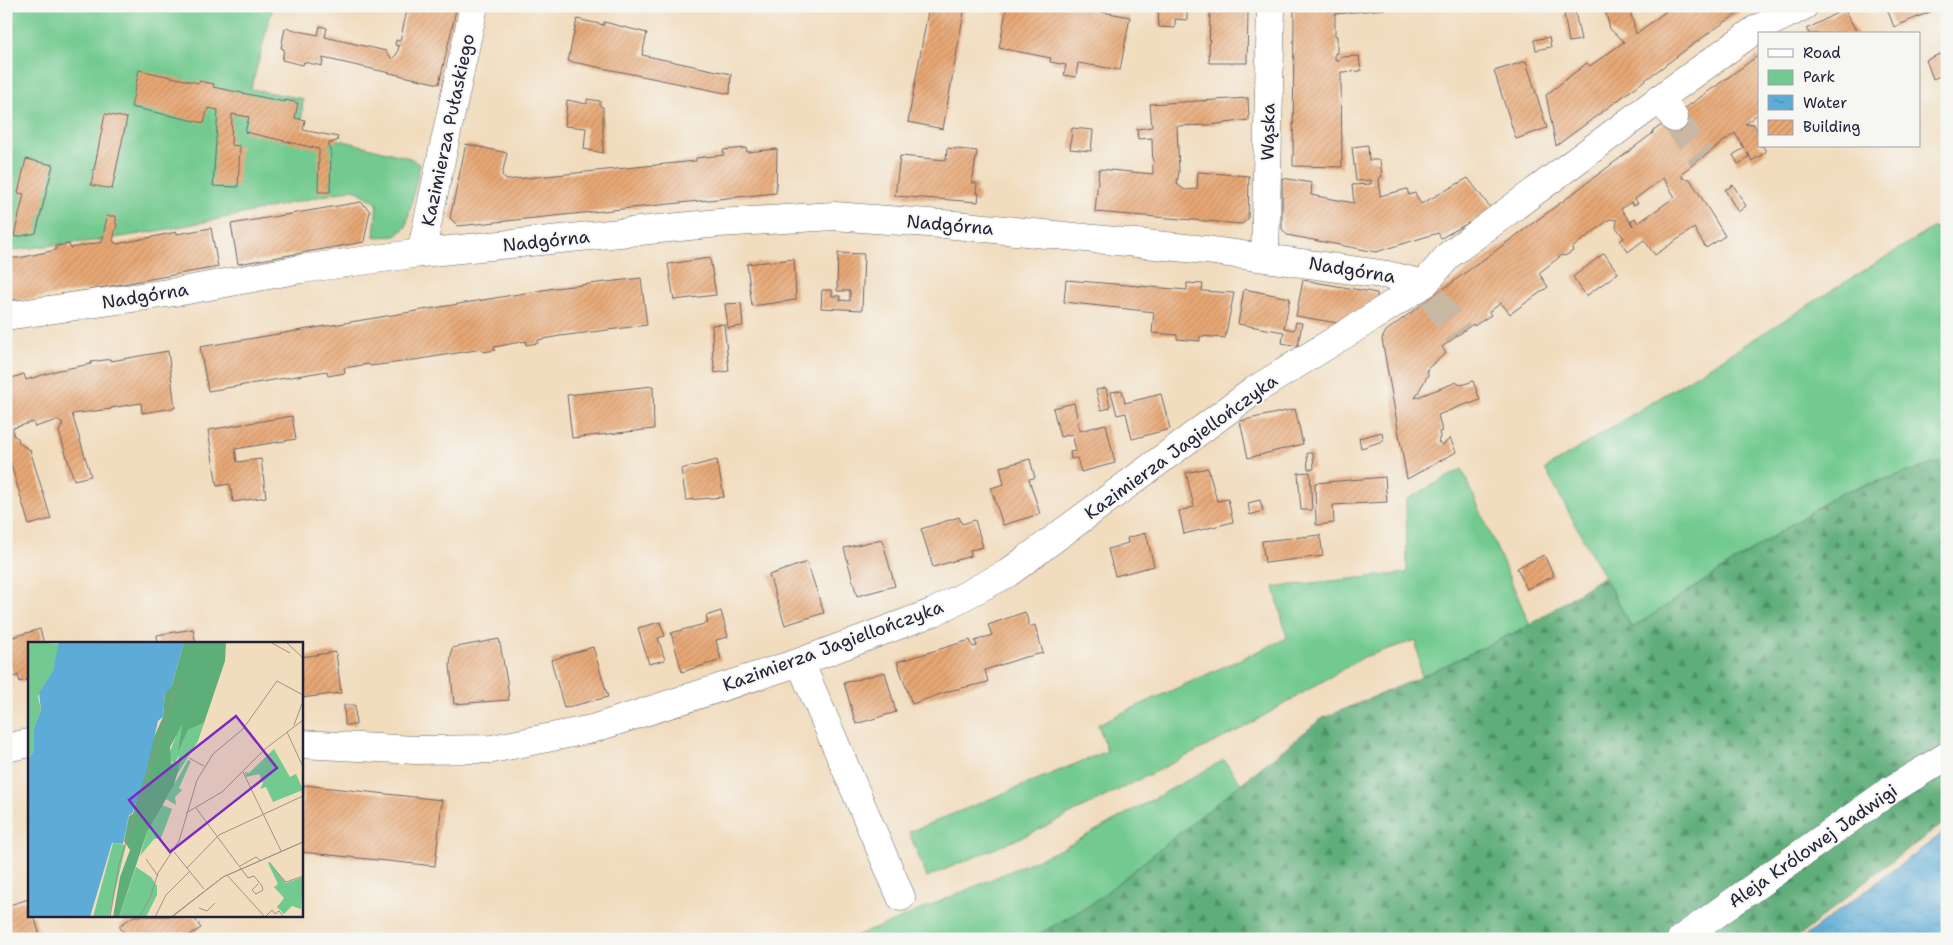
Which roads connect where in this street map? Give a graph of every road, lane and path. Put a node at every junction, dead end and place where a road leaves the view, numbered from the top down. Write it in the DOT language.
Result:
graph roads {
  1 [pos="474,6"];
  2 [pos="1271,6"];
  3 [pos="1804,6"];
  4 [pos="1759,16"];
  5 [pos="421,253"];
  6 [pos="1265,257"];
  7 [pos="1427,287"];
  8 [pos="6,316"];
  9 [pos="800,662"];
  10 [pos="28,743"];
  11 [pos="302,744"];
  12 [pos="6,748"];
  13 [pos="1947,756"];
  14 [pos="901,897"];
  15 [pos="1681,939"];
  1 -- 5 [label="street, Kazimierza Pułaskiego"];
  2 -- 6 [label="street, Wąska"];
  3 -- 4 [label="street"];
  4 -- 7 [label="street"];
  5 -- 6 [label="street, Nadgórna"];
  5 -- 8 [label="street, Nadgórna"];
  6 -- 7 [label="street, Nadgórna"];
  7 -- 9 [label="street, Kazimierza Jagiellończyka"];
  9 -- 11 [label="street, Kazimierza Jagiellończyka"];
  9 -- 14 [label="street"];
  10 -- 12 [label="street"];
  13 -- 15 [label="street, Aleja Królowej Jadwigi"];
}
